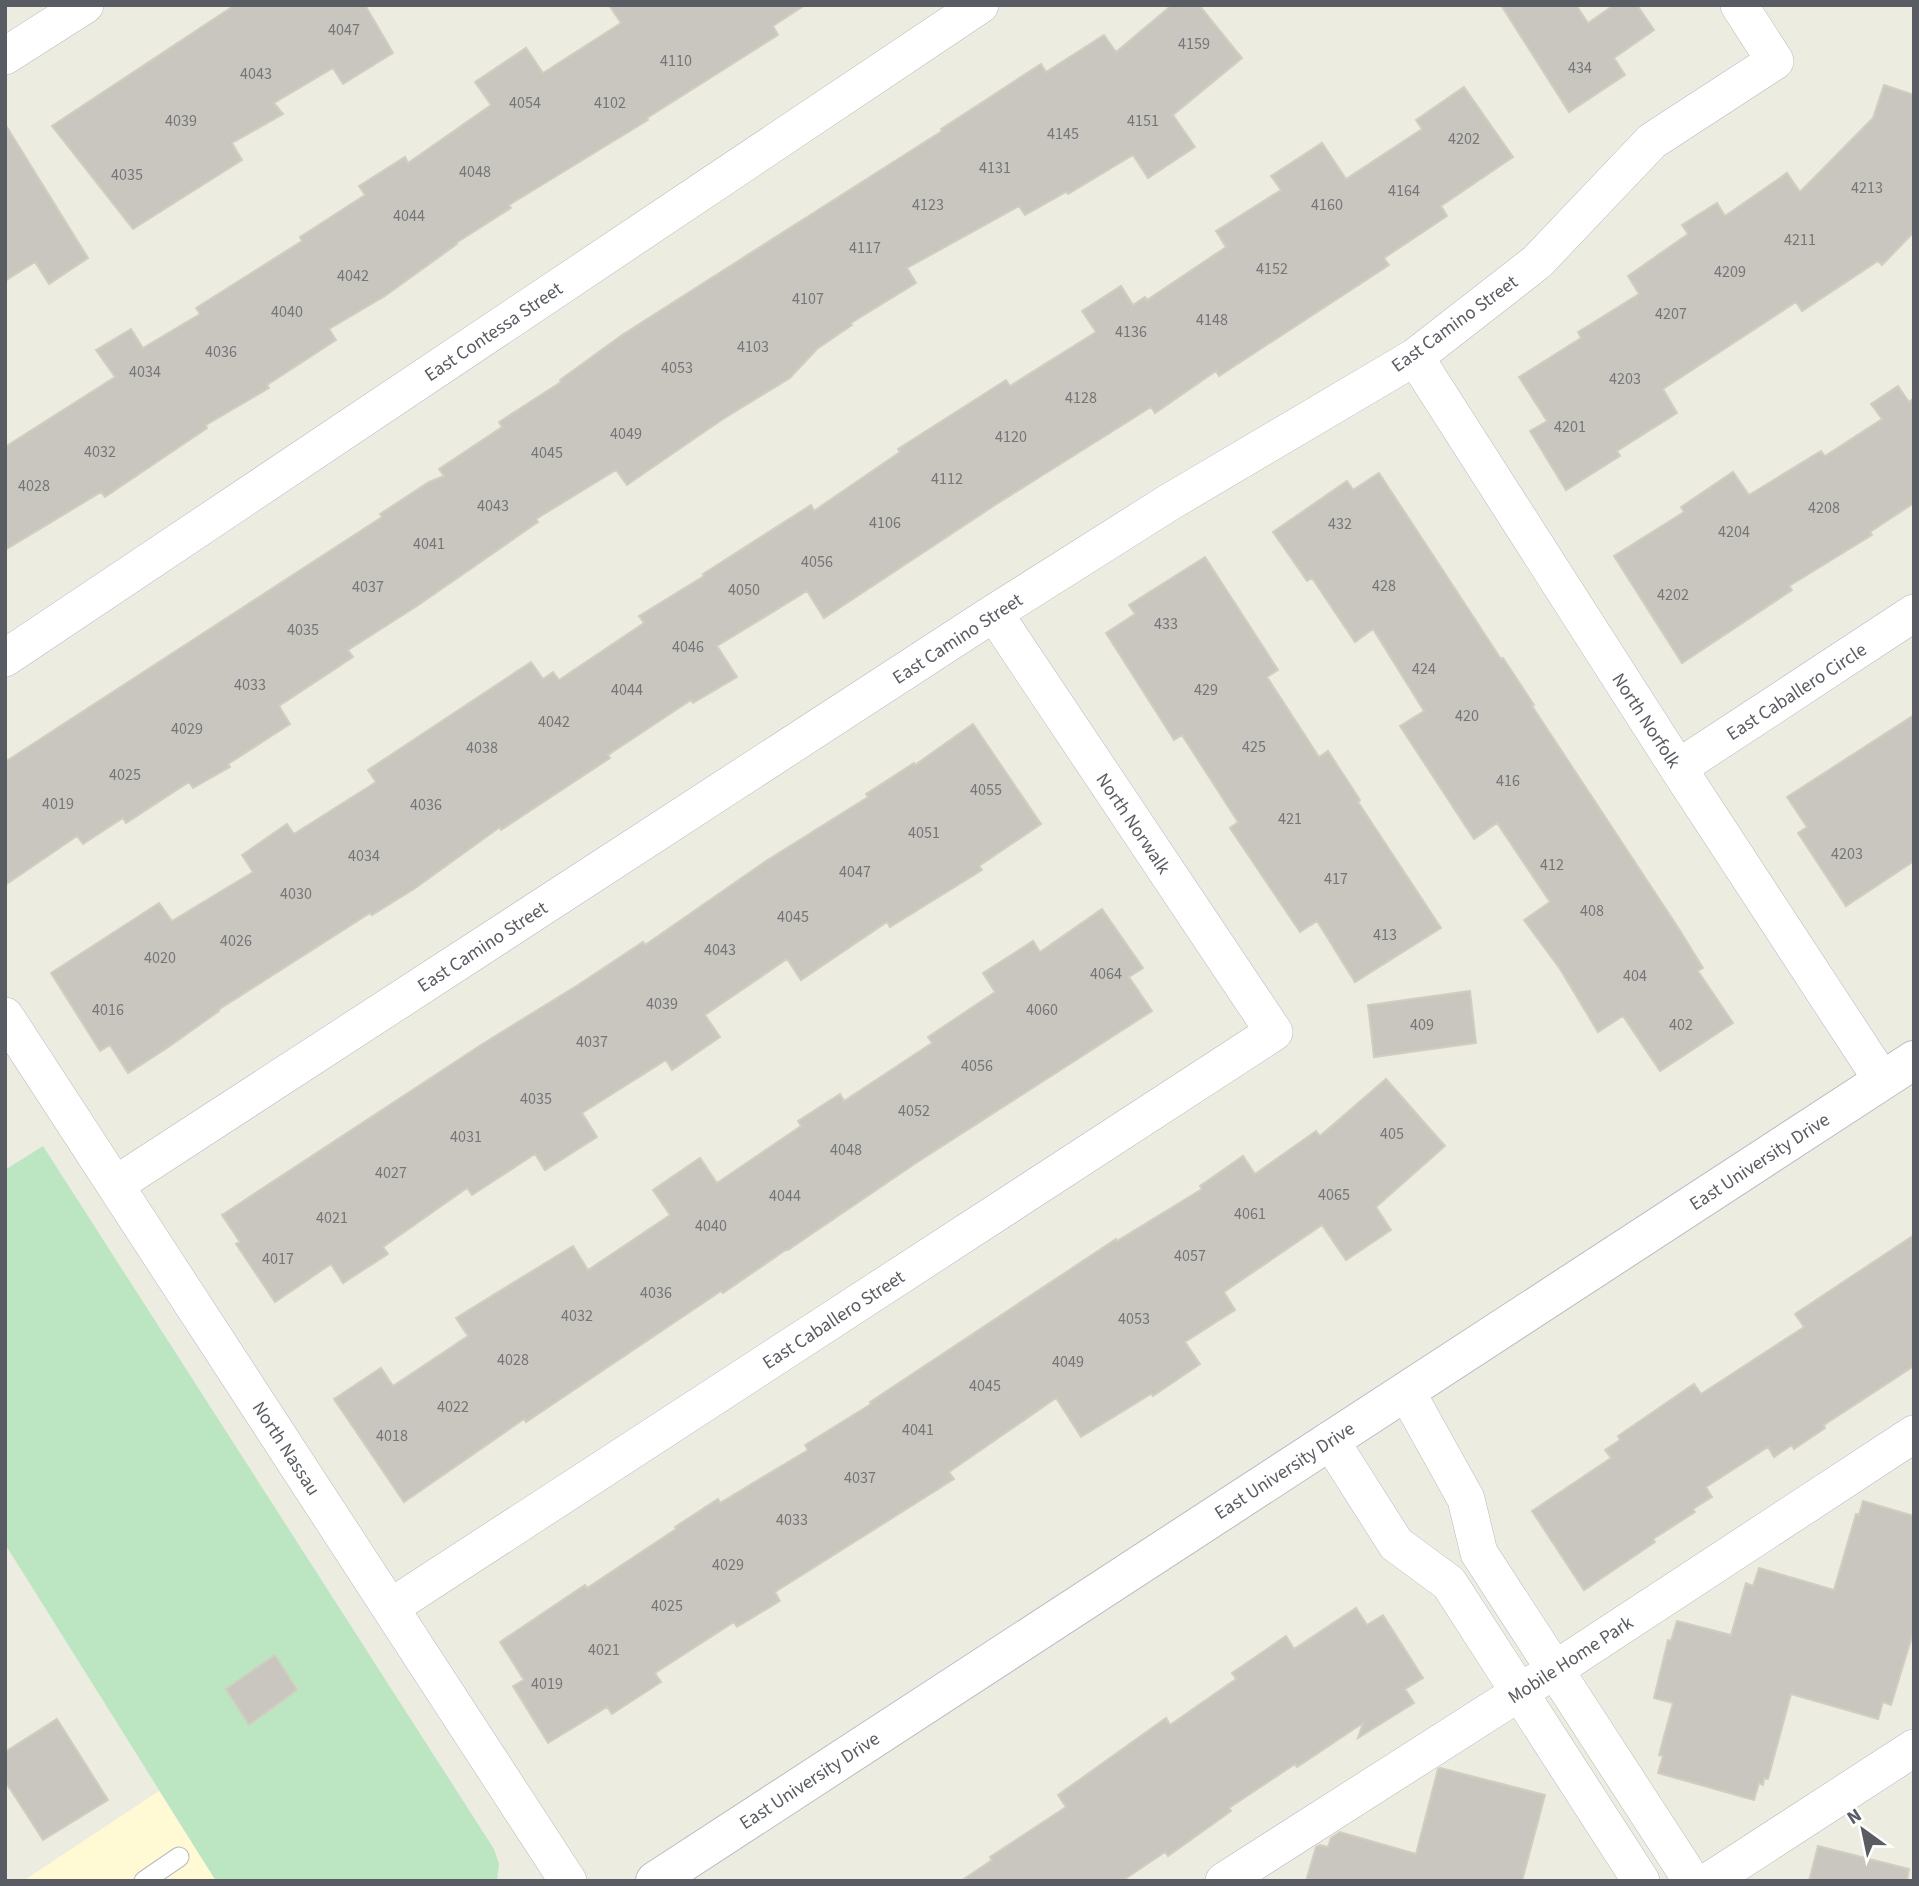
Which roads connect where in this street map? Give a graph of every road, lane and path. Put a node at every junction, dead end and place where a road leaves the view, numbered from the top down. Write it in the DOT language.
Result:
graph roads {
  1 [pos="85,5"];
  2 [pos="980,5"];
  3 [pos="1739,5"];
  4 [pos="5,56"];
  5 [pos="1415,356"];
  6 [pos="1914,613"];
  7 [pos="994,614"];
  8 [pos="5,658"];
  9 [pos="1678,768"];
  10 [pos="5,1016"];
  11 [pos="1274,1032"];
  12 [pos="1914,1060"];
  13 [pos="1882,1080"];
  14 [pos="115,1185"];
  15 [pos="1406,1391"];
  16 [pos="1914,1434"];
  17 [pos="1330,1440"];
  18 [pos="391,1607"];
  19 [pos="1554,1669"];
  20 [pos="1520,1691"];
  21 [pos="1914,1748"];
  22 [pos="179,1857"];
  23 [pos="144,1881"];
  24 [pos="568,1881"];
  25 [pos="654,1881"];
  26 [pos="1224,1881"];
  27 [pos="1641,1881"];
  28 [pos="1692,1881"];
  29 [pos="1709,1881"];
  1 -- 4 [label="street"];
  2 -- 8 [label="street, East Contessa Street"];
  3 -- 5 [label="street, East Camino Street"];
  5 -- 7 [label="street, East Camino Street"];
  5 -- 9 [label="street, North Norfolk"];
  6 -- 9 [label="street, East Caballero Circle"];
  7 -- 11 [label="street, North Norwalk"];
  7 -- 14 [label="street, East Camino Street"];
  9 -- 13 [label="street, North Norfolk"];
  10 -- 14 [label="street, North Nassau"];
  11 -- 18 [label="street, East Caballero Street"];
  12 -- 13 [label="main road, East University Drive"];
  13 -- 15 [label="main road, East University Drive"];
  14 -- 18 [label="street, North Nassau"];
  15 -- 17 [label="main road, East University Drive"];
  15 -- 19 [label="street"];
  16 -- 19 [label="street, Mobile Home Park"];
  17 -- 20 [label="street"];
  17 -- 25 [label="main road, East University Drive"];
  18 -- 24 [label="street, North Nassau"];
  19 -- 20 [label="street, Mobile Home Park"];
  19 -- 28 [label="street"];
  20 -- 26 [label="street, Mobile Home Park"];
  20 -- 27 [label="street"];
  21 -- 29 [label="street"];
  22 -- 23 [label="lane"];
}
